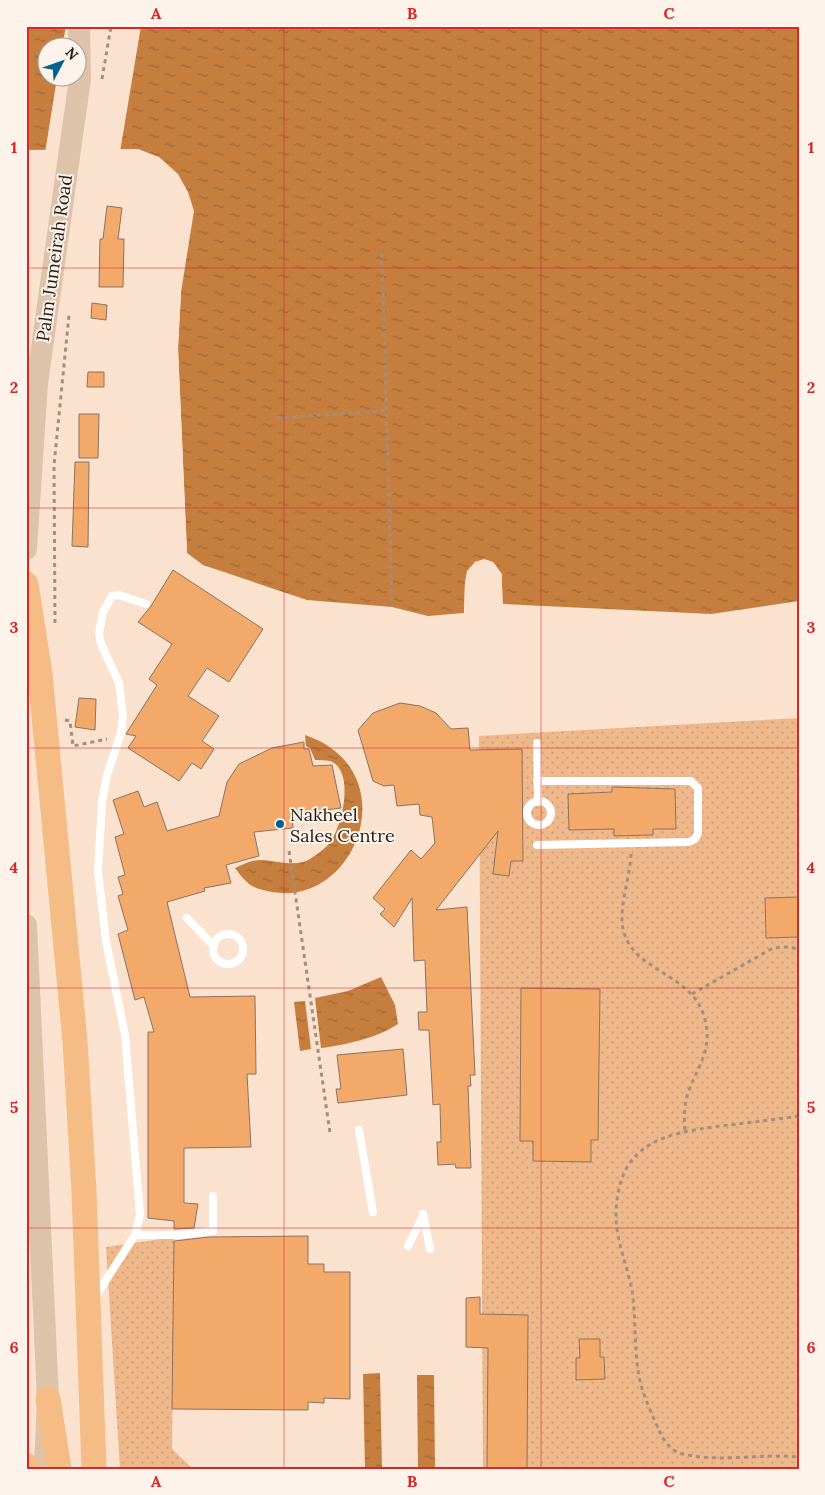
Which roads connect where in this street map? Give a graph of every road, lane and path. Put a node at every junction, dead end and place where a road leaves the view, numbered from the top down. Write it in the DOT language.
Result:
graph roads {
  1 [pos="79,26"];
  2 [pos="91,26"];
  3 [pos="111,26"];
  4 [pos="90,82"];
  5 [pos="382,253"];
  6 [pos="69,310"];
  7 [pos="385,411"];
  8 [pos="277,418"];
  9 [pos="26,550"];
  10 [pos="26,584"];
  11 [pos="146,604"];
  12 [pos="392,607"];
  13 [pos="55,633"];
  14 [pos="50,713"];
  15 [pos="120,737"];
  16 [pos="536,743"];
  17 [pos="537,781"];
  18 [pos="538,802"];
  19 [pos="632,843"];
  20 [pos="538,845"];
  21 [pos="289,851"];
  22 [pos="188,918"];
  23 [pos="26,925"];
  24 [pos="214,946"];
  25 [pos="799,949"];
  26 [pos="692,994"];
  27 [pos="799,1116"];
  28 [pos="359,1130"];
  29 [pos="685,1131"];
  30 [pos="330,1133"];
  31 [pos="213,1196"];
  32 [pos="373,1212"];
  33 [pos="135,1235"];
  34 [pos="408,1246"];
  35 [pos="430,1249"];
  36 [pos="88,1308"];
  37 [pos="48,1400"];
  38 [pos="799,1457"];
  39 [pos="26,1465"];
  40 [pos="28,1469"];
  41 [pos="45,1469"];
  42 [pos="59,1469"];
  43 [pos="94,1469"];
  1 -- 4 [label="main road, Palm Jumeirah Road"];
  2 -- 4 [label="main road"];
  3 -- 4 [label="path"];
  4 -- 9 [label="main road, Palm Jumeirah Road"];
  5 -- 7 [label="path"];
  6 -- 13 [label="path"];
  7 -- 8 [label="path"];
  7 -- 12 [label="path"];
  10 -- 14 [label="main road"];
  11 -- 15 [label="lane"];
  14 -- 15 [label="path"];
  14 -- 36 [label="main road"];
  15 -- 33 [label="lane"];
  16 -- 17 [label="lane"];
  17 -- 18 [label="lane"];
  17 -- 19 [label="lane"];
  19 -- 20 [label="lane"];
  19 -- 26 [label="path"];
  21 -- 30 [label="path"];
  22 -- 24 [label="lane"];
  23 -- 37 [label="main road"];
  25 -- 26 [label="path"];
  26 -- 29 [label="path"];
  27 -- 29 [label="path"];
  28 -- 32 [label="lane"];
  29 -- 38 [label="path"];
  31 -- 33 [label="lane"];
  33 -- 36 [label="lane"];
  34 -- 35 [label="lane"];
  36 -- 43 [label="main road"];
  37 -- 41 [label="main road"];
  37 -- 42 [label="main road"];
  39 -- 40 [label="main road"];
}
